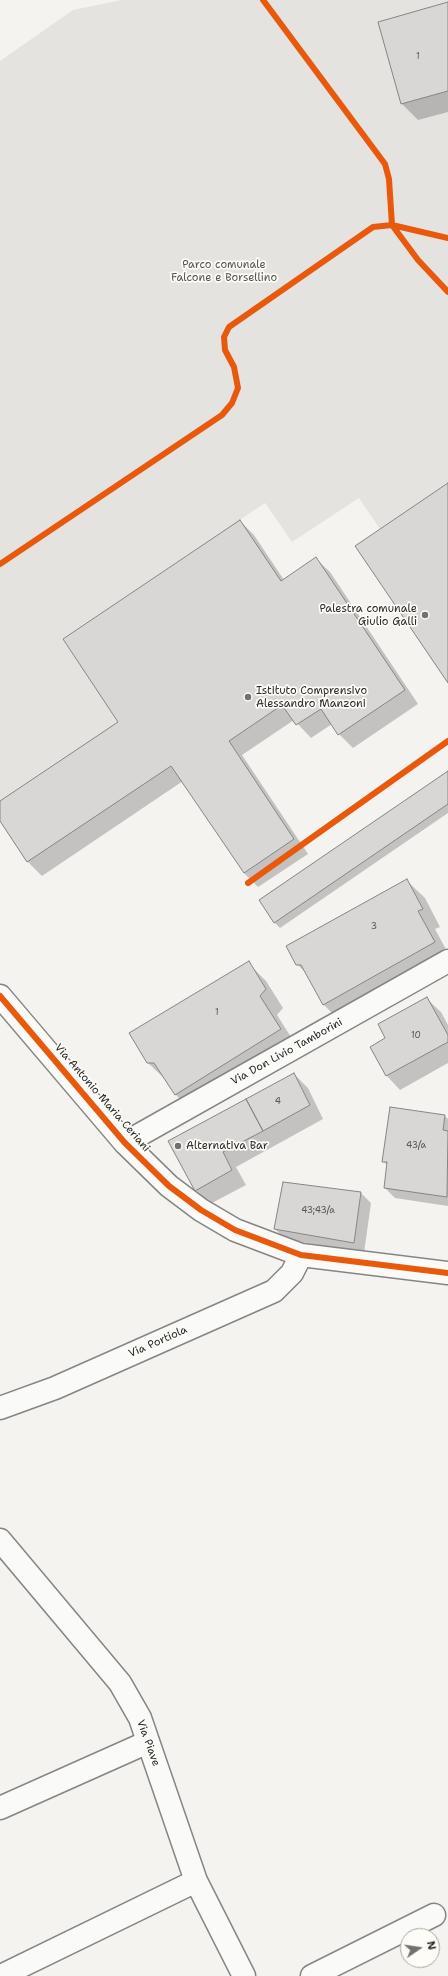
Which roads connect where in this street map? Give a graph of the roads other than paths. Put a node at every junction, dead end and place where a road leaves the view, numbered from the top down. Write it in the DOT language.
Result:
graph roads {
  1 [pos="448,961"];
  2 [pos="0,996"];
  3 [pos="125,1143"];
  4 [pos="301,1255"];
  5 [pos="448,1273"];
  6 [pos="0,1408"];
  7 [pos="0,1540"];
  8 [pos="148,1742"];
  9 [pos="0,1808"];
  10 [pos="196,1881"];
  11 [pos="434,1915"];
  12 [pos="236,1973"];
  13 [pos="1,1976"];
  14 [pos="312,1976"];
  1 -- 3 [label="street, Via Don Livio Tamborini"];
  2 -- 3 [label="street, Via Antonio Maria Ceriani"];
  3 -- 4 [label="street, Via Antonio Maria Ceriani"];
  4 -- 5 [label="street, Via Antonio Maria Ceriani"];
  4 -- 6 [label="street, Via Portiola"];
  7 -- 8 [label="street, Via Piave"];
  8 -- 9 [label="street"];
  8 -- 10 [label="street, Via Piave"];
  10 -- 12 [label="street, Via Piave"];
  10 -- 13 [label="street"];
  11 -- 14 [label="street"];
}
